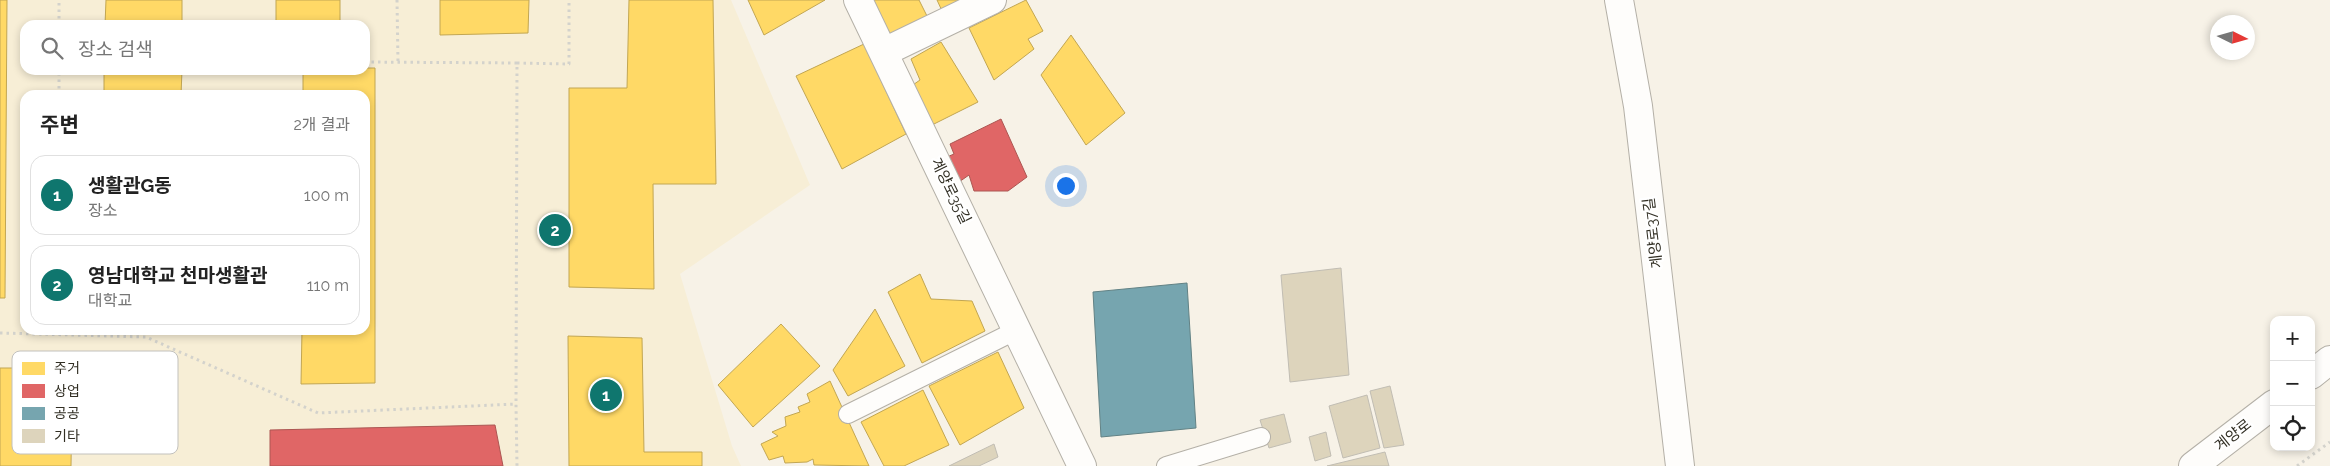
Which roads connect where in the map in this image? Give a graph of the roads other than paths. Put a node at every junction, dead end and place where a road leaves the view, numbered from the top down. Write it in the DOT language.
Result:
graph roads {
  1 [pos="858,0"];
  2 [pos="992,0"];
  3 [pos="1619,0"];
  4 [pos="884,52"];
  5 [pos="1017,330"];
  6 [pos="2330,360"];
  7 [pos="2315,372"];
  8 [pos="2271,406"];
  9 [pos="848,414"];
  10 [pos="1261,437"];
  11 [pos="1082,466"];
  12 [pos="1166,466"];
  13 [pos="1680,466"];
  14 [pos="2193,466"];
  1 -- 4 [label="street, 계양로35길"];
  2 -- 4 [label="street"];
  3 -- 13 [label="street, 계양로37길"];
  4 -- 5 [label="street, 계양로35길"];
  5 -- 9 [label="lane"];
  5 -- 11 [label="street, 계양로35길"];
  6 -- 7 [label="street"];
  8 -- 14 [label="street, 계양로"];
  10 -- 12 [label="lane"];
}
